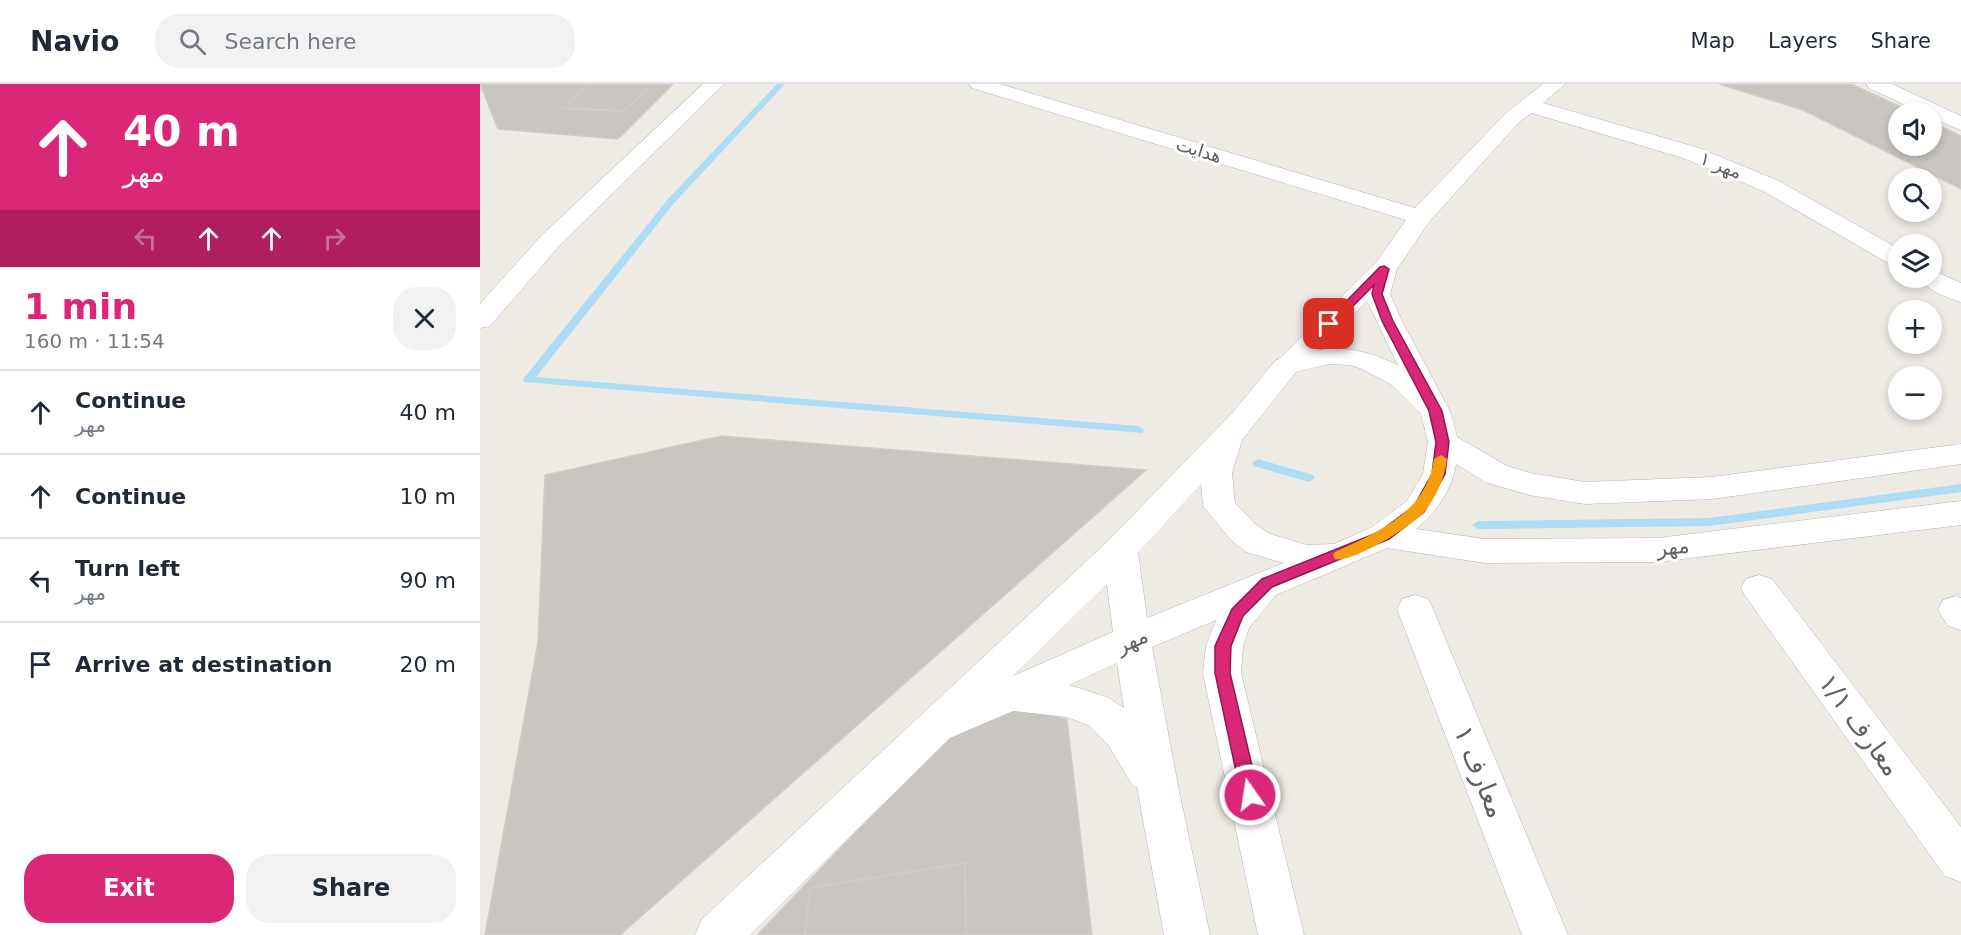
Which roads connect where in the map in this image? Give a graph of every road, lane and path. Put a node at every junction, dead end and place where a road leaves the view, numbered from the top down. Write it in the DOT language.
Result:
graph roads {
  1 [pos="714,84"];
  2 [pos="979,84"];
  3 [pos="1555,84"];
  4 [pos="1876,84"];
  5 [pos="1528,105"];
  6 [pos="1961,123"];
  7 [pos="1420,217"];
  8 [pos="1888,253"];
  9 [pos="1384,269"];
  10 [pos="1942,284"];
  11 [pos="1961,294"];
  12 [pos="480,320"];
  13 [pos="1286,366"];
  14 [pos="1435,411"];
  15 [pos="1227,438"];
  16 [pos="1443,442"];
  17 [pos="1961,454"];
  18 [pos="1961,513"];
  19 [pos="1384,536"];
  20 [pos="1120,550"];
  21 [pos="1338,556"];
  22 [pos="1267,583"];
  23 [pos="1759,588"];
  24 [pos="1415,609"];
  25 [pos="1131,640"];
  26 [pos="1011,695"];
  27 [pos="929,731"];
  28 [pos="1156,785"];
  29 [pos="1961,862"];
  30 [pos="718,935"];
  31 [pos="1187,935"];
  32 [pos="1281,935"];
  33 [pos="1545,935"];
  1 -- 12 [label="street"];
  2 -- 7 [label="street, هدایت"];
  3 -- 5 [label="street"];
  4 -- 6 [label="street"];
  5 -- 7 [label="street"];
  5 -- 8 [label="street, مهر ۱"];
  7 -- 9 [label="street"];
  9 -- 13 [label="street"];
  9 -- 14 [label="street"];
  10 -- 11 [label="street"];
  13 -- 14 [label="street"];
  13 -- 15 [label="street"];
  14 -- 16 [label="street"];
  15 -- 20 [label="street, مهر"];
  15 -- 21 [label="street"];
  16 -- 17 [label="street"];
  16 -- 19 [label="street"];
  18 -- 19 [label="street, مهر"];
  19 -- 21 [label="street"];
  20 -- 25 [label="street"];
  20 -- 27 [label="street, مهر"];
  21 -- 22 [label="street, مهر"];
  22 -- 25 [label="street, مهر"];
  22 -- 32 [label="street"];
  23 -- 29 [label="street, معارف ۱/۱"];
  24 -- 33 [label="street, معارف ۱"];
  25 -- 26 [label="street, مهر"];
  25 -- 28 [label="street"];
  26 -- 27 [label="street, مهر"];
  26 -- 28 [label="street"];
  27 -- 30 [label="street, مهر"];
  28 -- 31 [label="street"];
}
